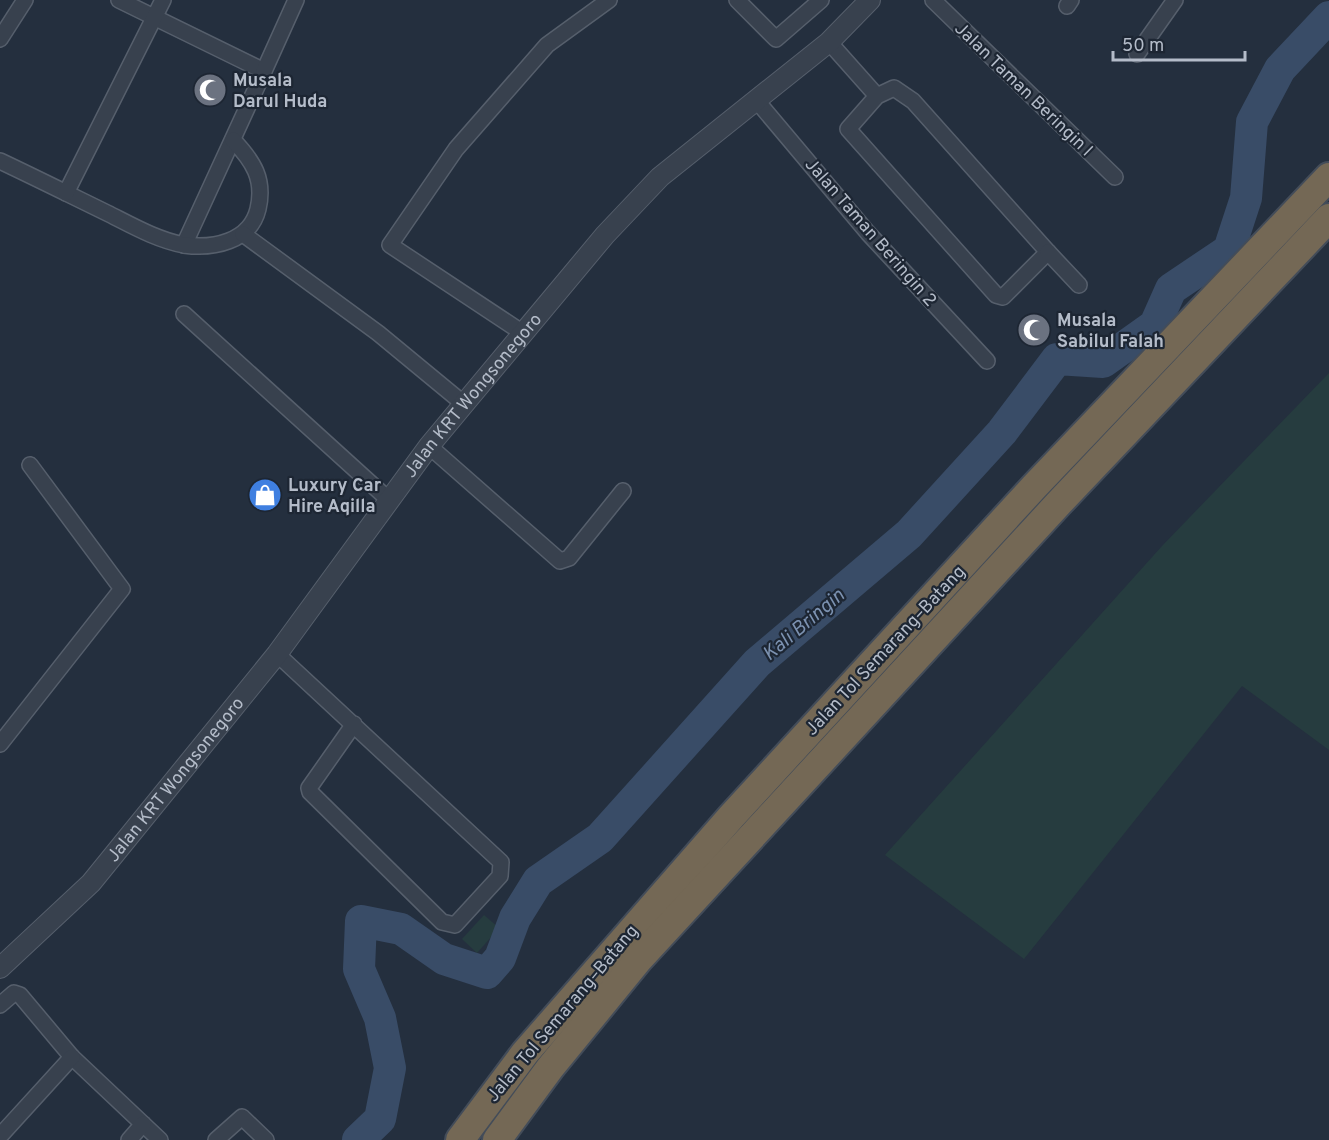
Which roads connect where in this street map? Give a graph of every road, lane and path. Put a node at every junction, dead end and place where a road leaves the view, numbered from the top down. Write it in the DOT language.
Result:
graph roads {
  1 [pos="25,0"];
  2 [pos="119,0"];
  3 [pos="163,0"];
  4 [pos="296,0"];
  5 [pos="609,0"];
  6 [pos="737,0"];
  7 [pos="821,0"];
  8 [pos="870,0"];
  9 [pos="933,0"];
  10 [pos="1175,0"];
  11 [pos="154,17"];
  12 [pos="0,39"];
  13 [pos="829,42"];
  14 [pos="1137,54"];
  15 [pos="264,71"];
  16 [pos="877,96"];
  17 [pos="758,101"];
  18 [pos="232,140"];
  19 [pos="0,161"];
  20 [pos="1115,177"];
  21 [pos="1329,177"];
  22 [pos="66,193"];
  23 [pos="1329,218"];
  24 [pos="243,234"];
  25 [pos="184,245"];
  26 [pos="1048,252"];
  27 [pos="1079,285"];
  28 [pos="184,314"];
  29 [pos="523,333"];
  30 [pos="987,361"];
  31 [pos="464,404"];
  32 [pos="429,446"];
  33 [pos="30,465"];
  34 [pos="623,491"];
  35 [pos="389,500"];
  36 [pos="277,654"];
  37 [pos="354,724"];
  38 [pos="0,744"];
  39 [pos="0,968"];
  40 [pos="0,1005"];
  41 [pos="72,1057"];
  42 [pos="143,1124"];
  43 [pos="0,1136"];
  44 [pos="129,1140"];
  45 [pos="160,1140"];
  46 [pos="216,1140"];
  47 [pos="266,1140"];
  48 [pos="460,1140"];
  49 [pos="496,1140"];
  1 -- 12 [label="street"];
  2 -- 11 [label="street"];
  3 -- 11 [label="street"];
  4 -- 15 [label="street"];
  5 -- 29 [label="street"];
  6 -- 7 [label="street"];
  8 -- 13 [label="street, Jalan KRT Wongsonegoro"];
  9 -- 20 [label="street, Jalan Taman Beringin I"];
  10 -- 14 [label="street"];
  11 -- 15 [label="street"];
  11 -- 22 [label="street"];
  13 -- 16 [label="street"];
  13 -- 17 [label="street, Jalan KRT Wongsonegoro"];
  15 -- 18 [label="street"];
  16 -- 26 [label="street"];
  16 -- 26 [label="street"];
  17 -- 29 [label="street, Jalan KRT Wongsonegoro"];
  17 -- 30 [label="street, Jalan Taman Beringin 2"];
  18 -- 24 [label="street"];
  18 -- 25 [label="street"];
  19 -- 22 [label="street"];
  21 -- 48 [label="highway, Jalan Tol Semarang–Batang"];
  22 -- 25 [label="street"];
  23 -- 49 [label="highway, Jalan Tol Semarang–Batang"];
  24 -- 25 [label="street"];
  24 -- 31 [label="street"];
  26 -- 27 [label="street"];
  28 -- 35 [label="street"];
  29 -- 31 [label="street, Jalan KRT Wongsonegoro"];
  31 -- 32 [label="street, Jalan KRT Wongsonegoro"];
  32 -- 34 [label="street"];
  32 -- 35 [label="street, Jalan KRT Wongsonegoro"];
  33 -- 38 [label="street"];
  35 -- 36 [label="street, Jalan KRT Wongsonegoro"];
  36 -- 37 [label="street"];
  36 -- 39 [label="street, Jalan KRT Wongsonegoro"];
  37 -- 37 [label="street"];
  40 -- 41 [label="street"];
  41 -- 42 [label="street"];
  41 -- 43 [label="street"];
  42 -- 44 [label="street"];
  42 -- 45 [label="street"];
  46 -- 47 [label="street"];
}
